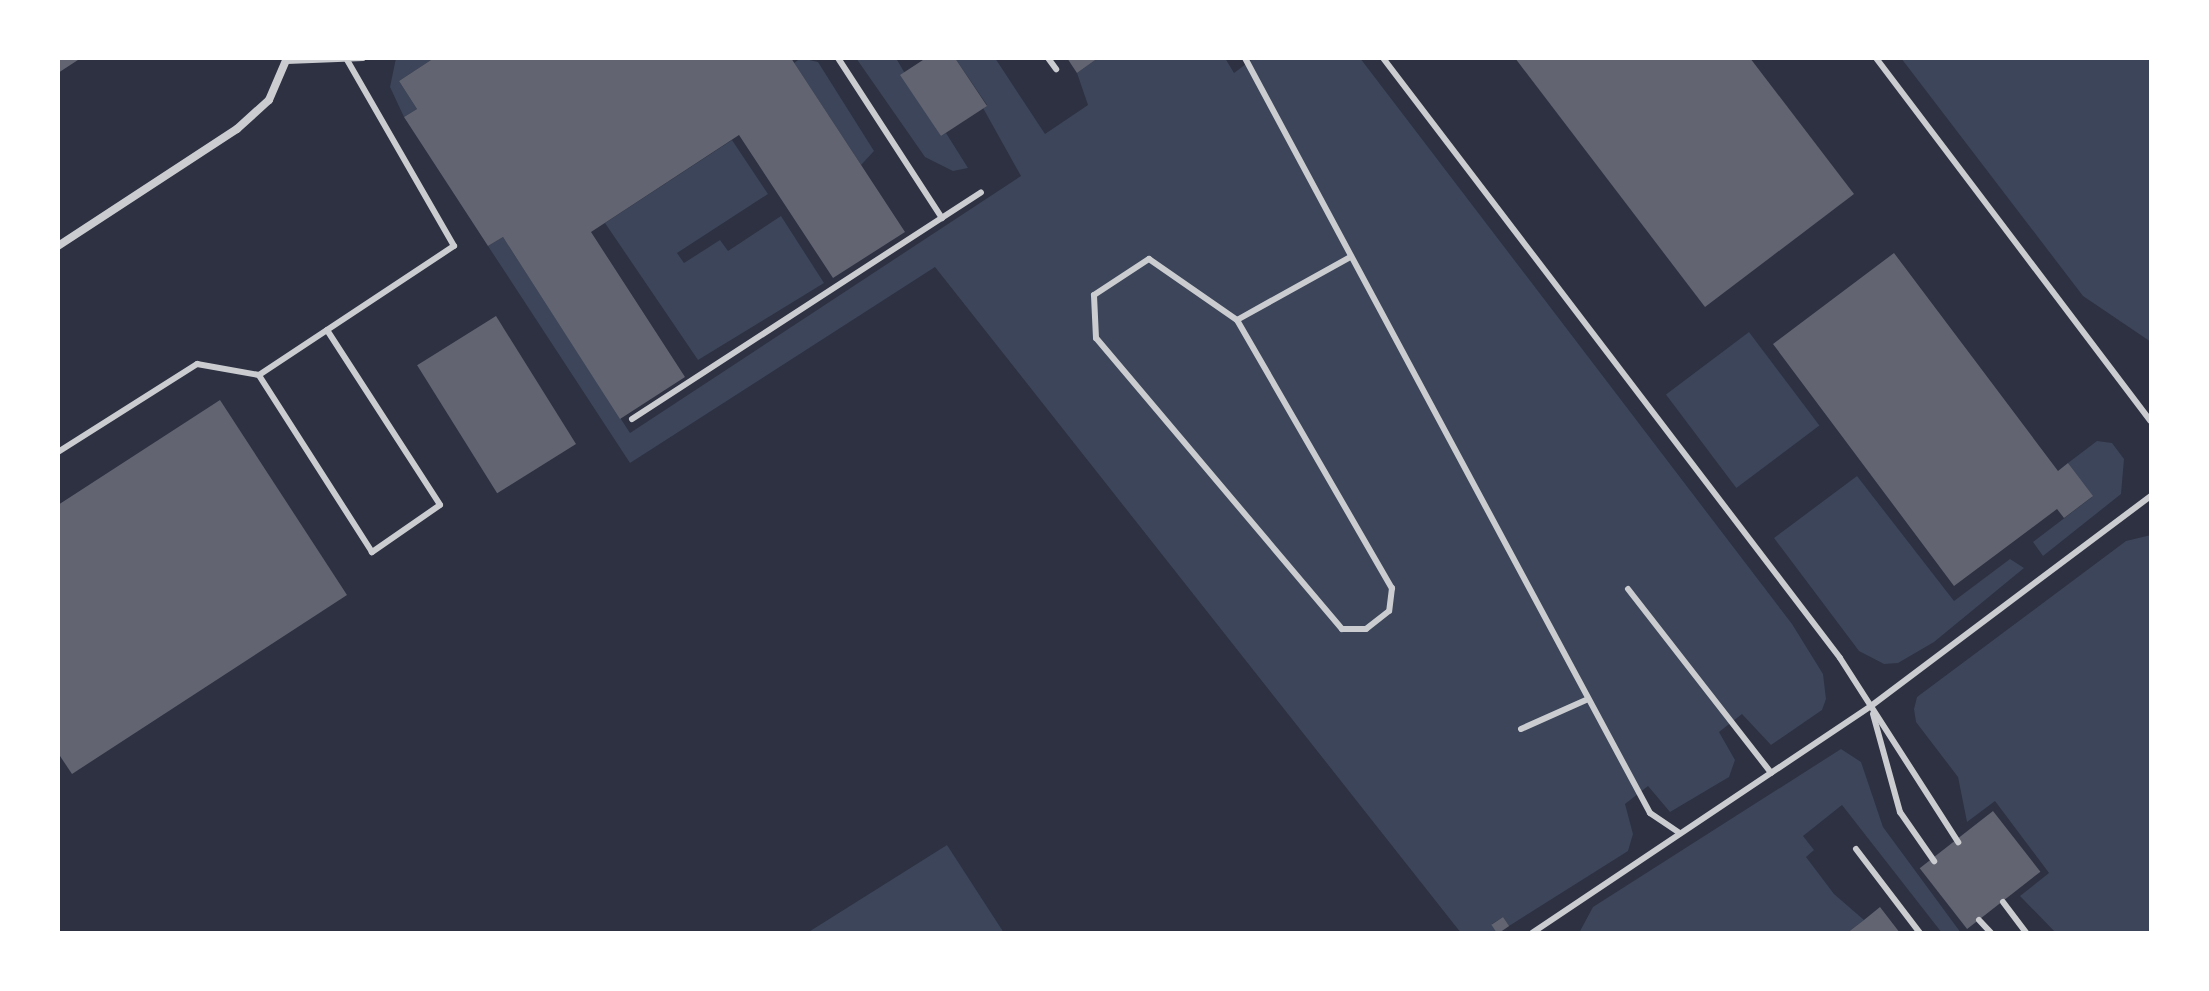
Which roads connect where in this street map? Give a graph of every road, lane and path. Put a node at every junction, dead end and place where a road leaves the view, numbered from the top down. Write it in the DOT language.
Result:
graph roads {
  1 [pos="363,58"];
  2 [pos="838,58"];
  3 [pos="1048,58"];
  4 [pos="1245,58"];
  5 [pos="1383,58"];
  6 [pos="1876,58"];
  7 [pos="287,60"];
  8 [pos="347,60"];
  9 [pos="1056,69"];
  10 [pos="981,192"];
  11 [pos="942,218"];
  12 [pos="58,246"];
  13 [pos="1350,257"];
  14 [pos="1237,320"];
  15 [pos="327,330"];
  16 [pos="259,375"];
  17 [pos="632,419"];
  18 [pos="2151,421"];
  19 [pos="58,452"];
  20 [pos="2151,496"];
  21 [pos="1628,589"];
  22 [pos="1588,699"];
  23 [pos="1871,706"];
  24 [pos="1521,729"];
  25 [pos="1771,773"];
  26 [pos="1680,833"];
  27 [pos="1958,842"];
  28 [pos="1856,849"];
  29 [pos="1934,861"];
  30 [pos="2003,902"];
  31 [pos="1979,920"];
  32 [pos="1542,930"];
  33 [pos="1532,933"];
  34 [pos="1920,933"];
  35 [pos="1991,933"];
  36 [pos="2026,933"];
  1 -- 8 [label="lane"];
  2 -- 11 [label="lane"];
  3 -- 9 [label="lane"];
  4 -- 13 [label="lane"];
  5 -- 23 [label="lane"];
  6 -- 18 [label="lane"];
  7 -- 8 [label="lane"];
  7 -- 12 [label="street"];
  8 -- 15 [label="lane"];
  10 -- 11 [label="lane"];
  11 -- 17 [label="lane"];
  13 -- 14 [label="lane"];
  13 -- 22 [label="lane"];
  14 -- 14 [label="lane"];
  15 -- 16 [label="lane"];
  15 -- 16 [label="lane"];
  16 -- 19 [label="lane"];
  20 -- 23 [label="lane"];
  21 -- 25 [label="lane"];
  22 -- 24 [label="lane"];
  22 -- 26 [label="lane"];
  23 -- 25 [label="lane"];
  23 -- 27 [label="lane"];
  23 -- 29 [label="lane"];
  25 -- 26 [label="lane"];
  26 -- 32 [label="lane"];
  28 -- 34 [label="lane"];
  30 -- 36 [label="lane"];
  31 -- 35 [label="lane"];
  32 -- 33 [label="lane"];
}
